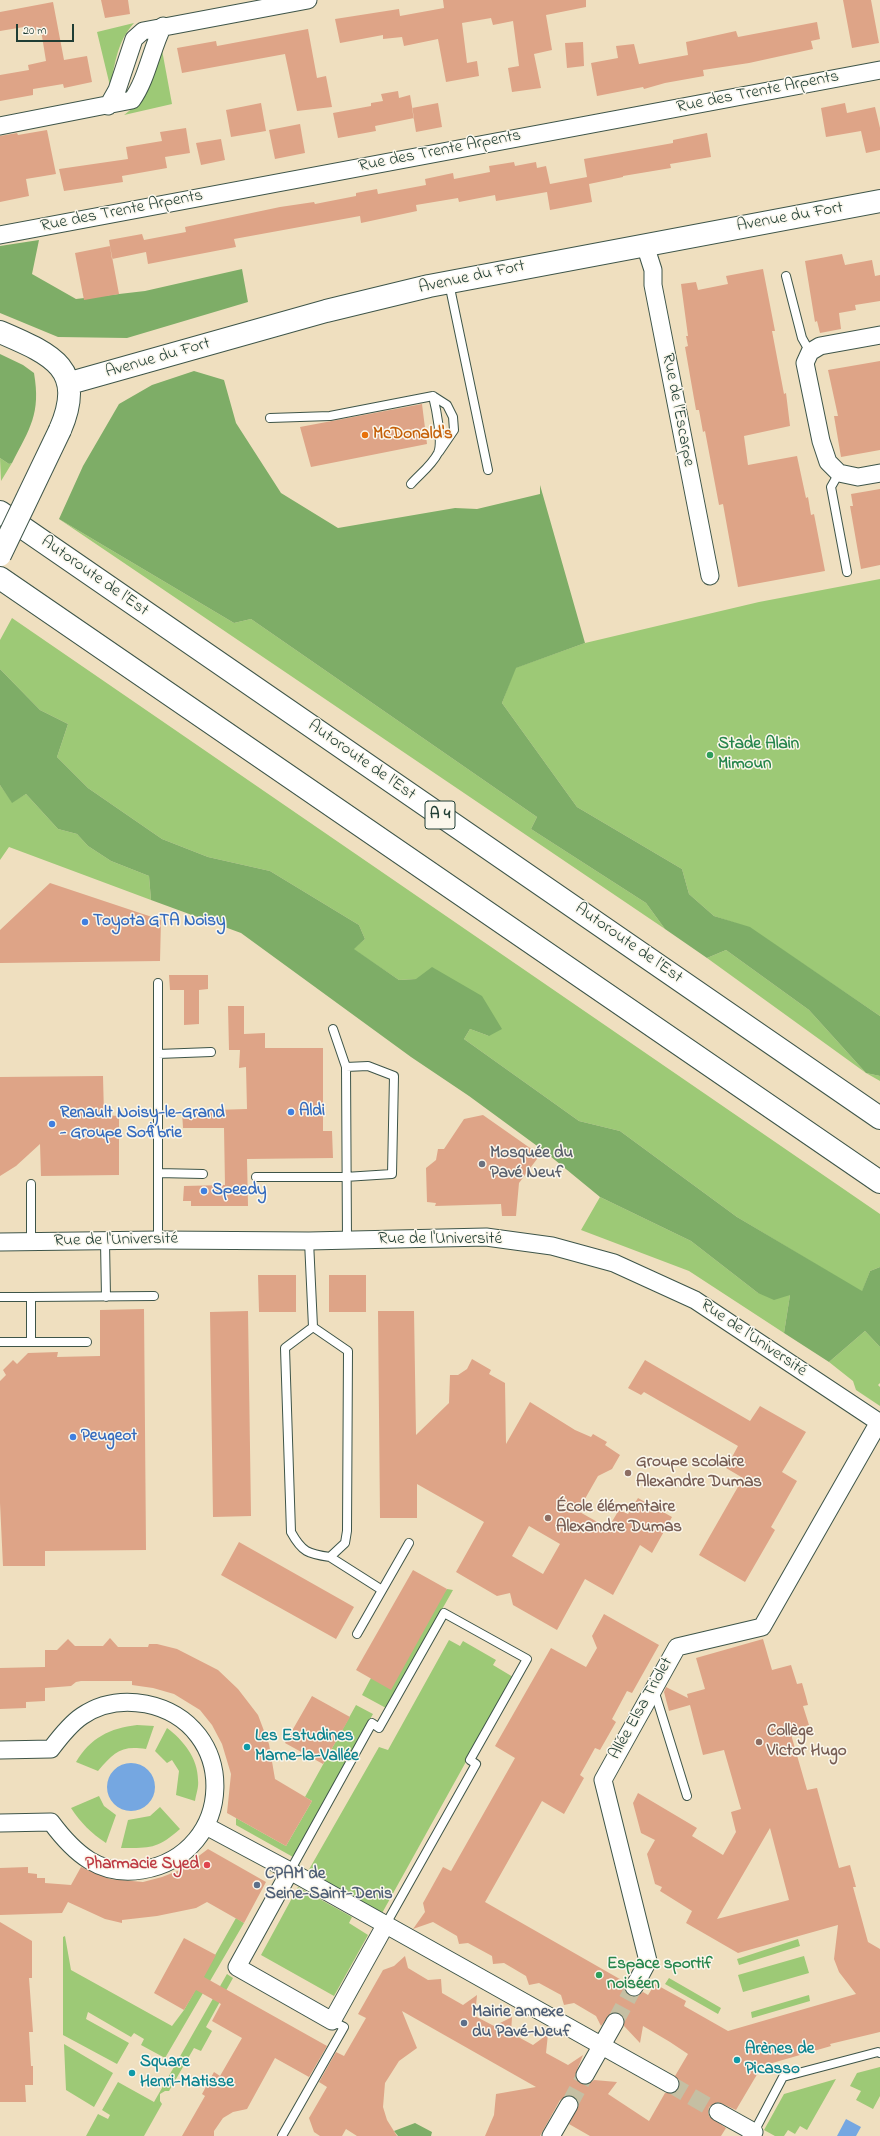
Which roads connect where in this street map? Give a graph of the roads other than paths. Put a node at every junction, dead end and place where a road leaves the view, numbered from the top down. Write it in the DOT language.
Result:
graph roads {
  1 [pos="308,0"];
  2 [pos="880,70"];
  3 [pos="0,126"];
  4 [pos="880,201"];
  5 [pos="0,235"];
  6 [pos="645,244"];
  7 [pos="786,276"];
  8 [pos="449,283"];
  9 [pos="0,332"];
  10 [pos="880,335"];
  11 [pos="810,352"];
  12 [pos="70,383"];
  13 [pos="433,396"];
  14 [pos="270,418"];
  15 [pos="439,452"];
  16 [pos="488,470"];
  17 [pos="839,473"];
  18 [pos="880,473"];
  19 [pos="411,484"];
  20 [pos="0,512"];
  21 [pos="0,555"];
  22 [pos="846,572"];
  23 [pos="710,576"];
  24 [pos="0,578"];
  25 [pos="158,983"];
  26 [pos="333,1029"];
  27 [pos="211,1052"];
  28 [pos="158,1054"];
  29 [pos="346,1067"];
  30 [pos="880,1118"];
  31 [pos="158,1173"];
  32 [pos="203,1174"];
  33 [pos="256,1177"];
  34 [pos="345,1177"];
  35 [pos="880,1182"];
  36 [pos="31,1184"];
  37 [pos="158,1240"];
  38 [pos="347,1240"];
  39 [pos="309,1241"];
  40 [pos="0,1242"];
  41 [pos="31,1242"];
  42 [pos="105,1242"];
  43 [pos="154,1296"];
  44 [pos="0,1297"];
  45 [pos="31,1297"];
  46 [pos="106,1297"];
  47 [pos="313,1328"];
  48 [pos="0,1342"];
  49 [pos="31,1342"];
  50 [pos="87,1342"];
  51 [pos="879,1422"];
  52 [pos="409,1543"];
  53 [pos="330,1557"];
  54 [pos="382,1590"];
  55 [pos="357,1634"];
  56 [pos="653,1687"];
  57 [pos="0,1750"];
  58 [pos="687,1796"];
  59 [pos="0,1823"];
  60 [pos="206,1826"];
  61 [pos="290,1871"];
  62 [pos="386,1924"];
  63 [pos="634,1987"];
  64 [pos="332,2021"];
  65 [pos="616,2022"];
  66 [pos="602,2045"];
  67 [pos="880,2053"];
  68 [pos="585,2075"];
  69 [pos="670,2084"];
  70 [pos="568,2105"];
  71 [pos="718,2112"];
  72 [pos="752,2134"];
  73 [pos="282,2136"];
  74 [pos="551,2136"];
  1 -- 3 [label="street"];
  2 -- 5 [label="street, Rue des Trente Arpents"];
  4 -- 6 [label="main road, Avenue du Fort"];
  6 -- 8 [label="main road, Avenue du Fort"];
  6 -- 23 [label="street, Rue de l’Escarpe"];
  7 -- 11 [label="lane"];
  8 -- 12 [label="main road, Avenue du Fort"];
  8 -- 16 [label="lane"];
  9 -- 12 [label="main road"];
  10 -- 11 [label="street"];
  11 -- 17 [label="street"];
  12 -- 21 [label="main road, bridge"];
  13 -- 14 [label="lane"];
  13 -- 15 [label="lane"];
  13 -- 15 [label="lane"];
  15 -- 19 [label="lane"];
  17 -- 18 [label="street"];
  17 -- 22 [label="lane"];
  20 -- 30 [label="main road, Autoroute de l’Est / A 4"];
  24 -- 35 [label="main road"];
  25 -- 28 [label="lane"];
  26 -- 29 [label="lane"];
  27 -- 28 [label="lane"];
  28 -- 31 [label="lane"];
  29 -- 34 [label="lane"];
  29 -- 34 [label="lane"];
  31 -- 32 [label="lane"];
  31 -- 37 [label="lane"];
  33 -- 34 [label="lane"];
  34 -- 38 [label="lane"];
  36 -- 41 [label="lane"];
  37 -- 39 [label="street, Rue de l'Université"];
  37 -- 42 [label="street, Rue de l'Université"];
  38 -- 39 [label="street, Rue de l'Université"];
  38 -- 51 [label="street, Rue de l'Université"];
  39 -- 47 [label="lane"];
  40 -- 41 [label="street, Rue de l'Université"];
  41 -- 42 [label="street, Rue de l'Université"];
  42 -- 46 [label="lane"];
  43 -- 46 [label="lane"];
  44 -- 45 [label="lane"];
  45 -- 46 [label="lane"];
  45 -- 49 [label="lane"];
  47 -- 53 [label="lane"];
  47 -- 53 [label="lane"];
  48 -- 49 [label="lane"];
  49 -- 50 [label="lane"];
  51 -- 56 [label="street, Allée Elsa Triolet"];
  52 -- 54 [label="lane"];
  53 -- 54 [label="lane"];
  54 -- 55 [label="lane"];
  56 -- 58 [label="lane"];
  56 -- 63 [label="street, Allée Elsa Triolet"];
  57 -- 60 [label="street"];
  59 -- 60 [label="street"];
  60 -- 61 [label="street"];
  61 -- 62 [label="street"];
  61 -- 62 [label="lane"];
  61 -- 64 [label="street"];
  62 -- 64 [label="street"];
  62 -- 66 [label="street"];
  64 -- 73 [label="lane"];
  65 -- 66 [label="street"];
  66 -- 68 [label="street"];
  66 -- 69 [label="street"];
  67 -- 72 [label="lane"];
  70 -- 74 [label="street"];
  71 -- 72 [label="street"];
}
